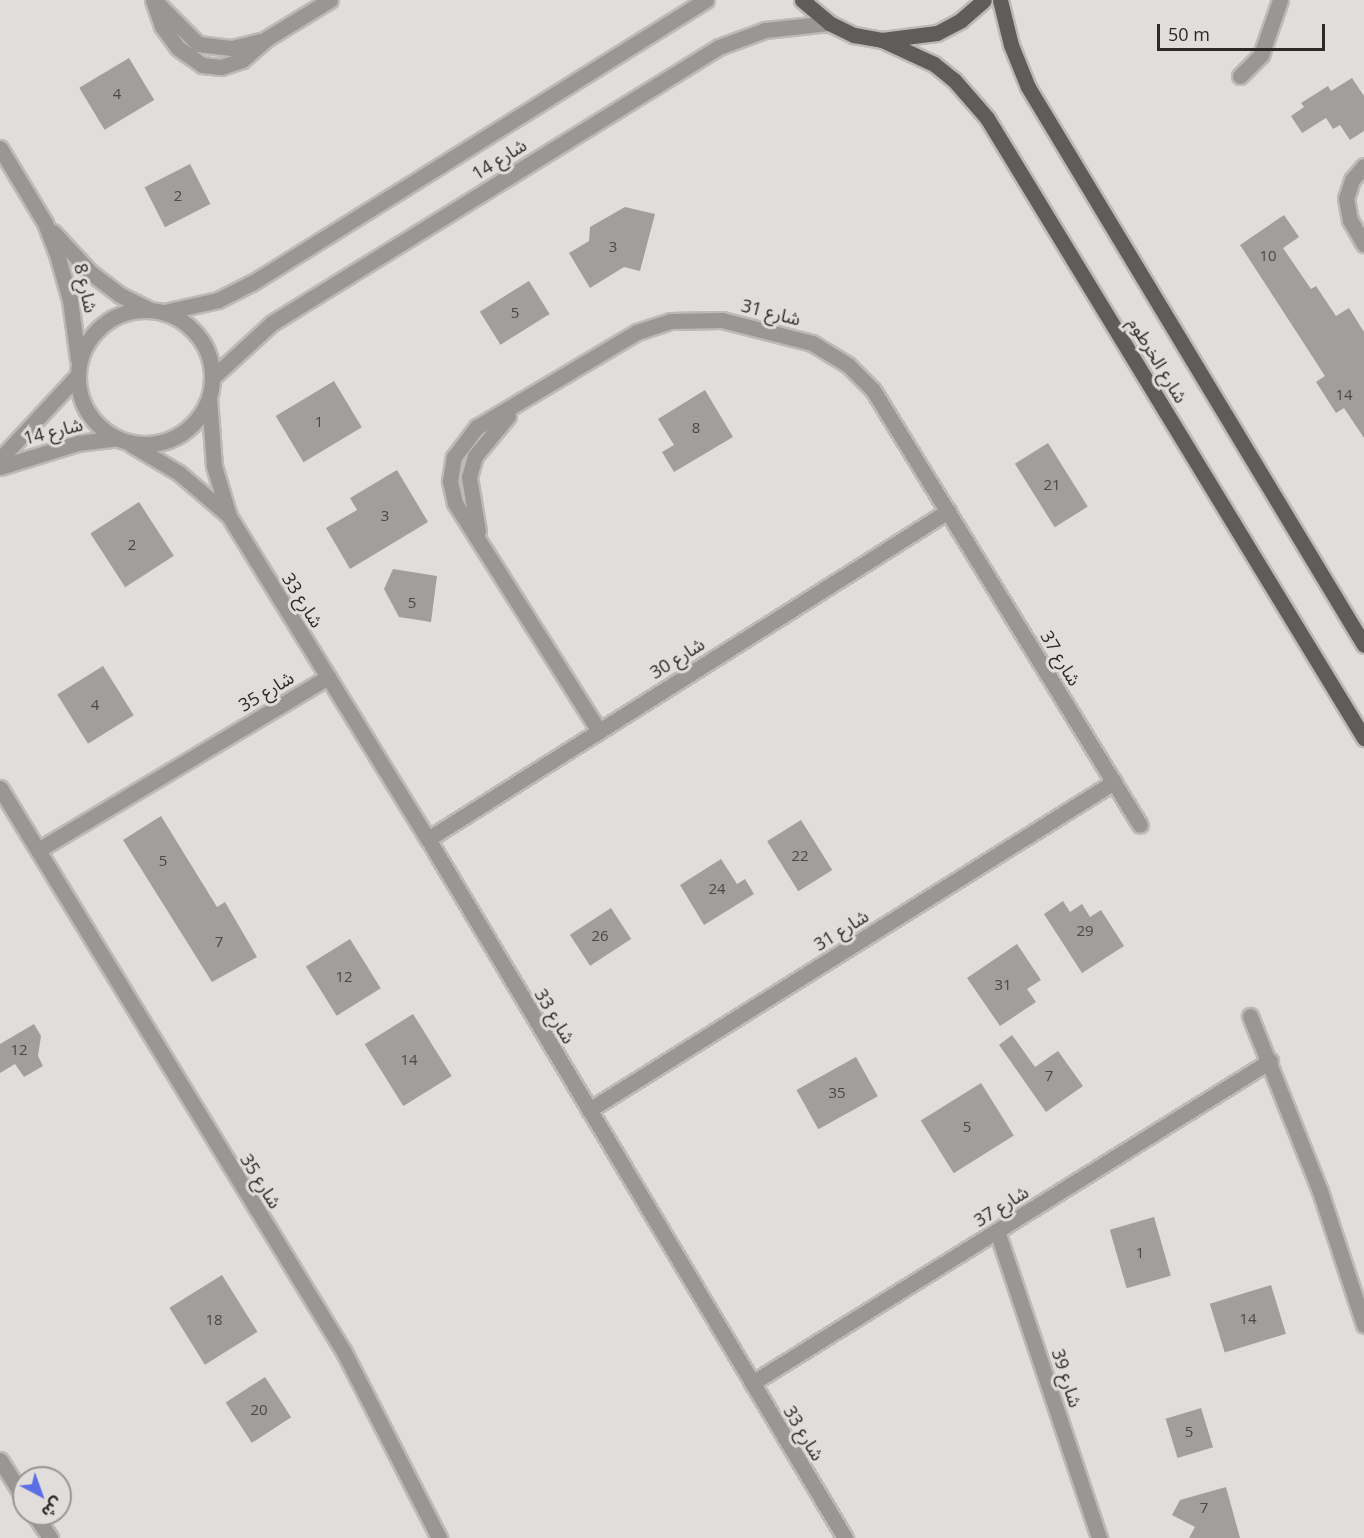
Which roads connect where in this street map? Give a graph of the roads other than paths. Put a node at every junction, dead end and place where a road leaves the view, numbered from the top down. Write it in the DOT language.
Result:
graph roads {
  1 [pos="154,0"];
  2 [pos="330,0"];
  3 [pos="706,0"];
  4 [pos="802,0"];
  5 [pos="984,0"];
  6 [pos="1000,0"];
  7 [pos="1280,0"];
  8 [pos="829,23"];
  9 [pos="882,40"];
  10 [pos="1240,76"];
  11 [pos="0,148"];
  12 [pos="1364,166"];
  13 [pos="45,223"];
  14 [pos="1364,244"];
  15 [pos="159,311"];
  16 [pos="78,370"];
  17 [pos="212,378"];
  18 [pos="209,398"];
  19 [pos="123,440"];
  20 [pos="0,459"];
  21 [pos="0,466"];
  22 [pos="948,511"];
  23 [pos="228,516"];
  24 [pos="1364,645"];
  25 [pos="328,677"];
  26 [pos="599,731"];
  27 [pos="1364,738"];
  28 [pos="1114,782"];
  29 [pos="0,788"];
  30 [pos="1140,825"];
  31 [pos="428,839"];
  32 [pos="38,850"];
  33 [pos="1250,1016"];
  34 [pos="1270,1062"];
  35 [pos="589,1110"];
  36 [pos="998,1231"];
  37 [pos="1364,1324"];
  38 [pos="752,1383"];
  39 [pos="0,1460"];
  40 [pos="12,1479"];
  41 [pos="439,1538"];
  42 [pos="844,1538"];
  43 [pos="1099,1538"];
  1 -- 2 [label="street"];
  3 -- 15 [label="street, شارع 14"];
  4 -- 8 [label="main road"];
  5 -- 9 [label="main road"];
  6 -- 24 [label="main road, شارع الخرطوم"];
  7 -- 10 [label="street"];
  8 -- 9 [label="main road"];
  8 -- 17 [label="street, شارع 14"];
  9 -- 27 [label="main road, شارع الخرطوم"];
  11 -- 13 [label="street, شارع 8"];
  12 -- 14 [label="street"];
  13 -- 15 [label="street, شارع 8"];
  13 -- 16 [label="street, شارع 8"];
  15 -- 16 [label="street"];
  15 -- 17 [label="street"];
  16 -- 19 [label="street"];
  16 -- 20 [label="street, شارع 14"];
  17 -- 18 [label="street"];
  18 -- 19 [label="street"];
  18 -- 23 [label="street, شارع 33"];
  19 -- 21 [label="street, شارع 14"];
  19 -- 23 [label="street, شارع 33"];
  22 -- 26 [label="street, شارع 30"];
  22 -- 26 [label="street, شارع 31"];
  22 -- 28 [label="street, شارع 37"];
  23 -- 25 [label="street, شارع 33"];
  25 -- 31 [label="street, شارع 33"];
  25 -- 32 [label="street, شارع 35"];
  26 -- 31 [label="street, شارع 30"];
  28 -- 30 [label="street, شارع 37"];
  28 -- 35 [label="street, شارع 31"];
  29 -- 32 [label="street, شارع 35"];
  31 -- 35 [label="street, شارع 33"];
  32 -- 41 [label="street, شارع 35"];
  33 -- 34 [label="street"];
  34 -- 36 [label="street, شارع 37"];
  34 -- 37 [label="street"];
  35 -- 38 [label="street, شارع 33"];
  36 -- 38 [label="street, شارع 37"];
  36 -- 43 [label="street, شارع 39"];
  38 -- 42 [label="street, شارع 33"];
  39 -- 40 [label="street"];
}
